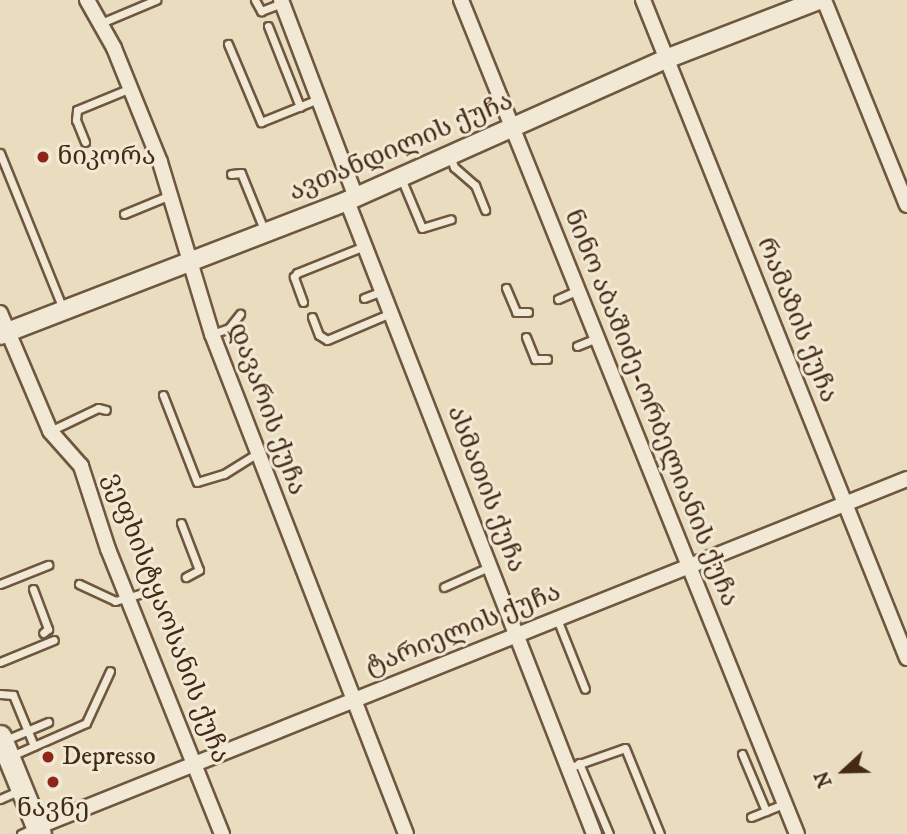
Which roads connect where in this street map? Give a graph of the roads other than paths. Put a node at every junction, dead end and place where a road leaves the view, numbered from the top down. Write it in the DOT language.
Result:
graph roads {
  1 [pos="87,0"];
  2 [pos="156,0"];
  3 [pos="255,0"];
  4 [pos="461,0"];
  5 [pos="643,0"];
  6 [pos="822,0"];
  7 [pos="282,2"];
  8 [pos="97,25"];
  9 [pos="268,26"];
  10 [pos="228,44"];
  11 [pos="666,59"];
  12 [pos="131,87"];
  13 [pos="319,99"];
  14 [pos="300,107"];
  15 [pos="512,128"];
  16 [pos="85,142"];
  17 [pos="0,153"];
  18 [pos="450,156"];
  19 [pos="231,174"];
  20 [pos="401,177"];
  21 [pos="168,196"];
  22 [pos="352,199"];
  23 [pos="907,205"];
  24 [pos="485,210"];
  25 [pos="124,214"];
  26 [pos="451,219"];
  27 [pos="265,233"];
  28 [pos="364,246"];
  29 [pos="188,263"];
  30 [pos="506,288"];
  31 [pos="578,290"];
  32 [pos="382,291"];
  33 [pos="364,298"];
  34 [pos="558,299"];
  35 [pos="303,302"];
  36 [pos="62,309"];
  37 [pos="528,312"];
  38 [pos="0,313"];
  39 [pos="391,313"];
  40 [pos="240,314"];
  41 [pos="312,317"];
  42 [pos="5,333"];
  43 [pos="212,334"];
  44 [pos="526,337"];
  45 [pos="597,338"];
  46 [pos="577,346"];
  47 [pos="547,359"];
  48 [pos="163,395"];
  49 [pos="102,406"];
  50 [pos="50,430"];
  51 [pos="256,454"];
  52 [pos="907,479"];
  53 [pos="844,502"];
  54 [pos="181,523"];
  55 [pos="48,565"];
  56 [pos="490,567"];
  57 [pos="690,569"];
  58 [pos="186,577"];
  59 [pos="0,584"];
  60 [pos="79,584"];
  61 [pos="444,587"];
  62 [pos="33,589"];
  63 [pos="157,589"];
  64 [pos="130,600"];
  65 [pos="557,619"];
  66 [pos="43,633"];
  67 [pos="516,634"];
  68 [pos="54,640"];
  69 [pos="907,657"];
  70 [pos="0,662"];
  71 [pos="110,671"];
  72 [pos="585,690"];
  73 [pos="0,694"];
  74 [pos="352,701"];
  75 [pos="48,722"];
  76 [pos="27,731"];
  77 [pos="4,745"];
  78 [pos="33,746"];
  79 [pos="742,754"];
  80 [pos="196,763"];
  81 [pos="574,766"];
  82 [pos="22,789"];
  83 [pos="0,799"];
  84 [pos="785,803"];
  85 [pos="766,811"];
  86 [pos="751,817"];
  87 [pos="33,832"];
  88 [pos="222,834"];
  89 [pos="405,834"];
  90 [pos="594,834"];
  91 [pos="609,834"];
  92 [pos="660,834"];
  93 [pos="797,834"];
  1 -- 8 [label="street, დავარის ქუჩა"];
  2 -- 8 [label="lane"];
  3 -- 7 [label="lane"];
  4 -- 15 [label="street, ნინო აბაშიძე-ორბელიანის ქუჩა"];
  5 -- 11 [label="street, რამაზის ქუჩა"];
  6 -- 11 [label="street, ავთანდილის ქუჩა"];
  6 -- 23 [label="street"];
  7 -- 13 [label="street, ასმათის ქუჩა"];
  8 -- 12 [label="street, დავარის ქუჩა"];
  9 -- 14 [label="lane"];
  10 -- 14 [label="lane"];
  11 -- 15 [label="street, ავთანდილის ქუჩა"];
  11 -- 53 [label="street, რამაზის ქუჩა"];
  12 -- 16 [label="lane"];
  12 -- 21 [label="street, დავარის ქუჩა"];
  13 -- 14 [label="lane"];
  13 -- 22 [label="street, ასმათის ქუჩა"];
  15 -- 18 [label="street, ავთანდილის ქუჩა"];
  15 -- 31 [label="street, ნინო აბაშიძე-ორბელიანის ქუჩა"];
  17 -- 36 [label="lane"];
  18 -- 20 [label="street, ავთანდილის ქუჩა"];
  18 -- 24 [label="lane"];
  19 -- 27 [label="lane"];
  20 -- 22 [label="street, ავთანდილის ქუჩა"];
  20 -- 26 [label="lane"];
  21 -- 25 [label="lane"];
  21 -- 29 [label="street, დავარის ქუჩა"];
  22 -- 27 [label="street, ავთანდილის ქუჩა"];
  22 -- 28 [label="street, ასმათის ქუჩა"];
  27 -- 29 [label="street, ავთანდილის ქუჩა"];
  28 -- 32 [label="street, ასმათის ქუჩა"];
  28 -- 35 [label="lane"];
  29 -- 36 [label="street, ავთანდილის ქუჩა"];
  29 -- 43 [label="street, დავარის ქუჩა"];
  30 -- 37 [label="lane"];
  31 -- 34 [label="lane"];
  31 -- 45 [label="street, ნინო აბაშიძე-ორბელიანის ქუჩა"];
  32 -- 33 [label="lane"];
  32 -- 39 [label="street, ასმათის ქუჩა"];
  36 -- 42 [label="street, ავთანდილის ქუჩა"];
  38 -- 42 [label="street, ვეფხისტყაოსანის ქუჩა"];
  39 -- 41 [label="lane"];
  39 -- 56 [label="street, ასმათის ქუჩა"];
  40 -- 43 [label="lane"];
  42 -- 50 [label="street, ვეფხისტყაოსანის ქუჩა"];
  43 -- 51 [label="street, დავარის ქუჩა"];
  44 -- 47 [label="lane"];
  45 -- 46 [label="lane"];
  45 -- 57 [label="street, ნინო აბაშიძე-ორბელიანის ქუჩა"];
  48 -- 51 [label="lane"];
  49 -- 50 [label="lane"];
  50 -- 64 [label="street, ვეფხისტყაოსანის ქუჩა"];
  51 -- 74 [label="street, დავარის ქუჩა"];
  52 -- 53 [label="street, ტარიელის ქუჩა"];
  53 -- 57 [label="street, ტარიელის ქუჩა"];
  53 -- 69 [label="street, რამაზის ქუჩა"];
  54 -- 58 [label="lane"];
  55 -- 59 [label="lane"];
  56 -- 61 [label="lane"];
  56 -- 67 [label="street, ასმათის ქუჩა"];
  57 -- 65 [label="street, ტარიელის ქუჩა"];
  57 -- 84 [label="street, ნინო აბაშიძე-ორბელიანის ქუჩა"];
  60 -- 64 [label="lane"];
  62 -- 66 [label="lane"];
  63 -- 64 [label="lane"];
  64 -- 80 [label="street, ვეფხისტყაოსანის ქუჩა"];
  65 -- 67 [label="street, ტარიელის ქუჩა"];
  65 -- 72 [label="lane"];
  67 -- 74 [label="street, ტარიელის ქუჩა"];
  67 -- 81 [label="street, ასმათის ქუჩა"];
  68 -- 70 [label="lane"];
  71 -- 78 [label="lane"];
  73 -- 76 [label="lane"];
  74 -- 80 [label="street, ტარიელის ქუჩა"];
  74 -- 89 [label="street, დავარის ქუჩა"];
  75 -- 76 [label="lane"];
  76 -- 77 [label="lane"];
  76 -- 78 [label="lane"];
  77 -- 78 [label="lane"];
  77 -- 82 [label="main road"];
  79 -- 85 [label="lane"];
  80 -- 87 [label="street, ტარიელის ქუჩა"];
  80 -- 88 [label="street, ვეფხისტყაოსანის ქუჩა"];
  81 -- 90 [label="street, ასმათის ქუჩა"];
  81 -- 91 [label="lane"];
  81 -- 92 [label="lane"];
  82 -- 83 [label="lane"];
  82 -- 87 [label="main road"];
  84 -- 85 [label="lane"];
  84 -- 93 [label="street, ნინო აბაშიძე-ორბელიანის ქუჩა"];
  85 -- 86 [label="lane"];
}
